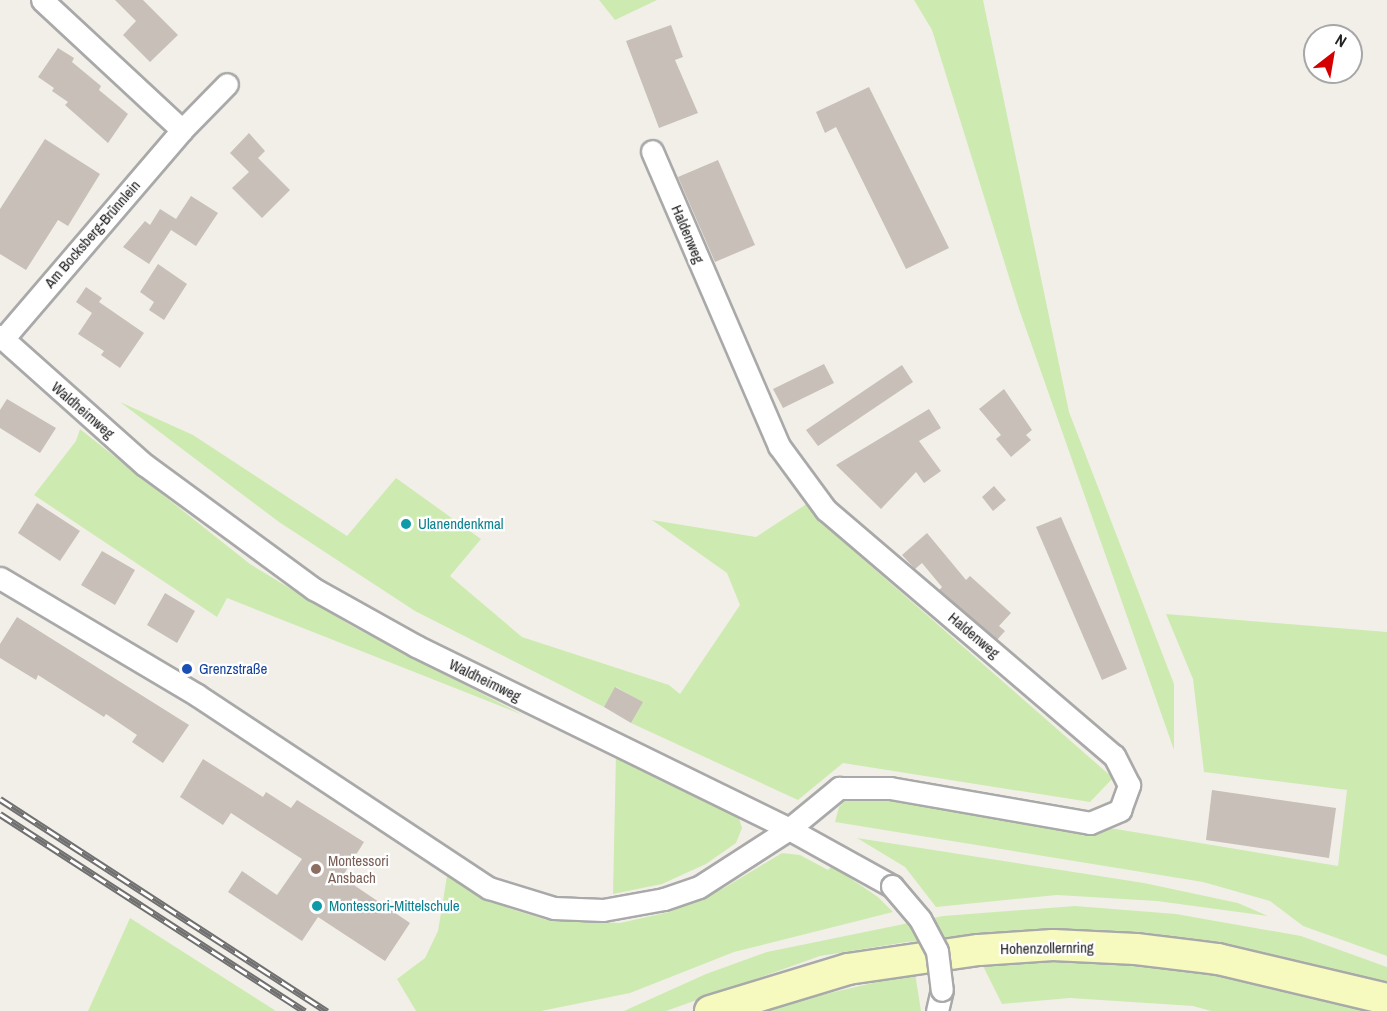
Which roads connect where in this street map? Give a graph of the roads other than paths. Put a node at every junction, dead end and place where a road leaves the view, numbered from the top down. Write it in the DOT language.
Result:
graph roads {
  1 [pos="42,0"];
  2 [pos="227,84"];
  3 [pos="182,130"];
  4 [pos="652,151"];
  5 [pos="1,338"];
  6 [pos="0,578"];
  7 [pos="789,829"];
  8 [pos="1387,999"];
  9 [pos="710,1011"];
  10 [pos="937,1011"];
  1 -- 3 [label="street"];
  2 -- 3 [label="street, Am Bocksberg-Brünnlein"];
  3 -- 5 [label="street, Am Bocksberg-Brünnlein"];
  4 -- 7 [label="street, Haldenweg"];
  5 -- 7 [label="street, Waldheimweg"];
  6 -- 7 [label="street, Haldenweg"];
  7 -- 10 [label="street, Waldheimweg, bridge"];
  8 -- 9 [label="main road, Hohenzollernring"];
}
